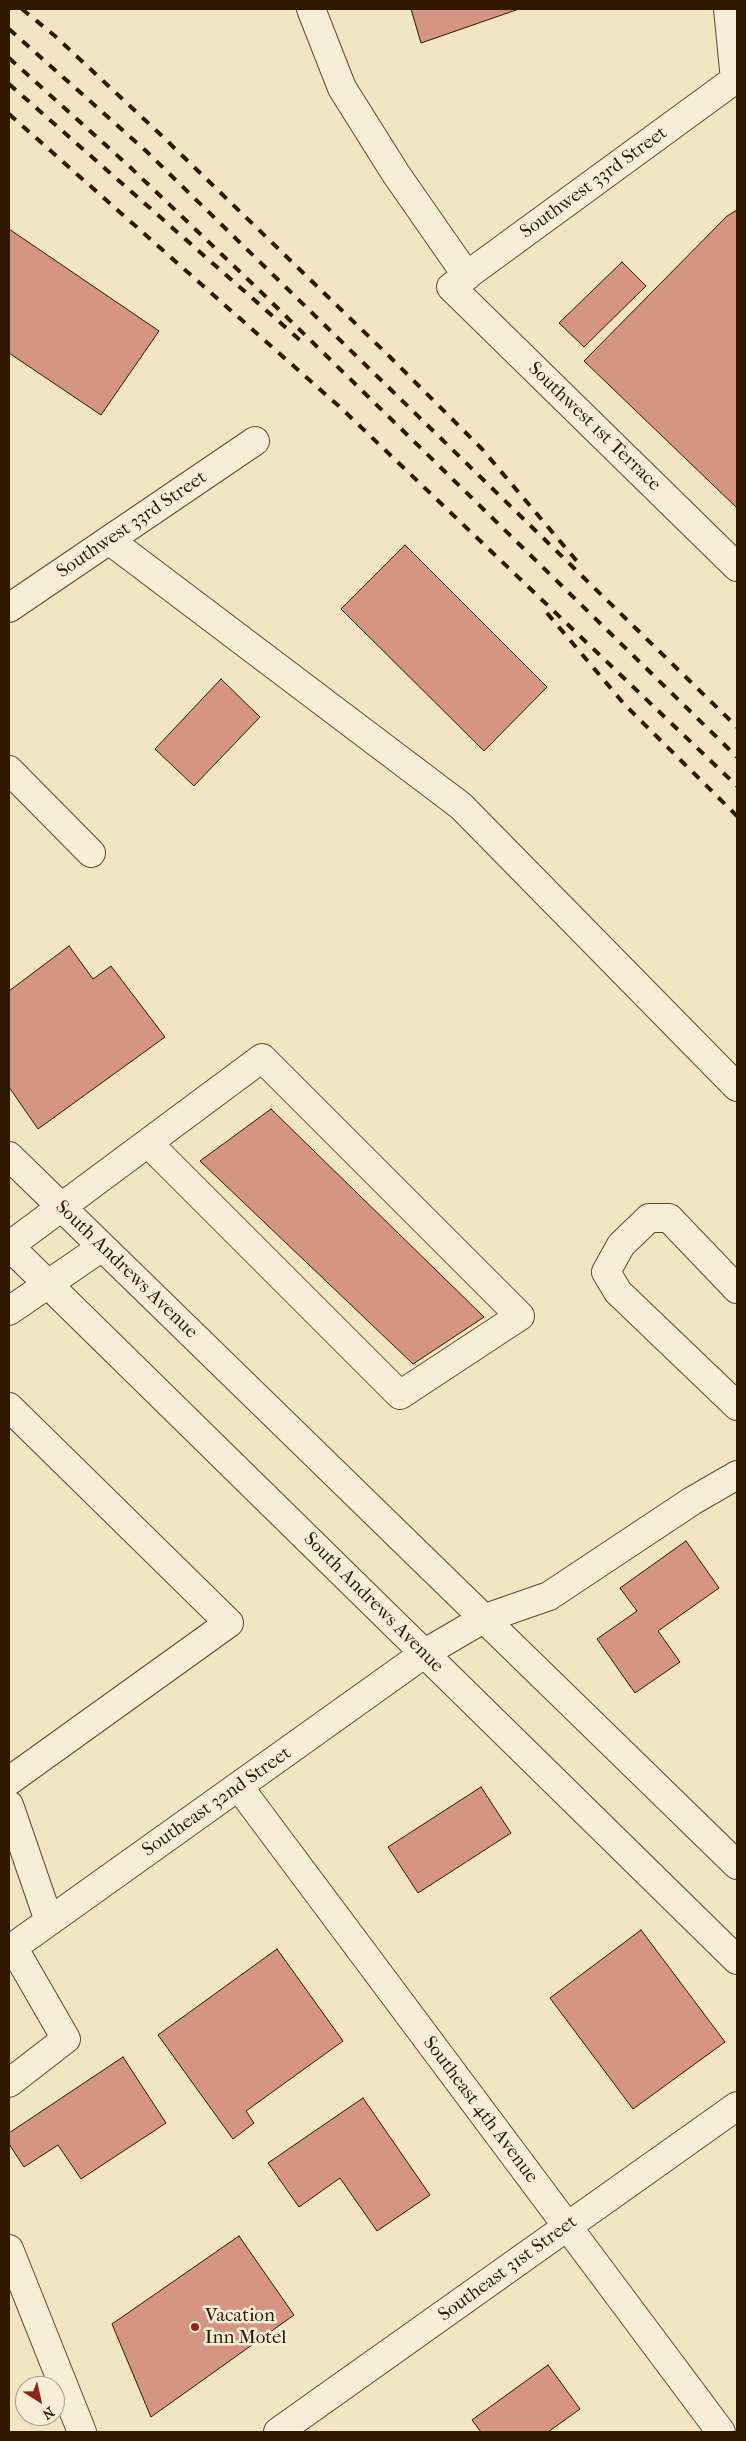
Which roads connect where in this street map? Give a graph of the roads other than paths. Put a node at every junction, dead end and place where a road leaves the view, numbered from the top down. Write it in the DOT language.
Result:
graph roads {
  1 [pos="311,9"];
  2 [pos="728,9"];
  3 [pos="737,79"];
  4 [pos="459,282"];
  5 [pos="255,441"];
  6 [pos="109,540"];
  7 [pos="737,567"];
  8 [pos="9,608"];
  9 [pos="9,770"];
  10 [pos="90,853"];
  11 [pos="737,1087"];
  12 [pos="148,1143"];
  13 [pos="9,1156"];
  14 [pos="62,1207"];
  15 [pos="9,1246"];
  16 [pos="102,1247"];
  17 [pos="49,1284"];
  18 [pos="737,1289"];
  19 [pos="9,1311"];
  20 [pos="737,1406"];
  21 [pos="9,1407"];
  22 [pos="737,1476"];
  23 [pos="483,1618"];
  24 [pos="424,1654"];
  25 [pos="9,1781"];
  26 [pos="239,1787"];
  27 [pos="9,1805"];
  28 [pos="737,1865"];
  29 [pos="49,1922"];
  30 [pos="11,1948"];
  31 [pos="737,1960"];
  32 [pos="9,2083"];
  33 [pos="737,2106"];
  34 [pos="567,2226"];
  35 [pos="9,2249"];
  36 [pos="82,2432"];
  37 [pos="278,2432"];
  38 [pos="721,2432"];
  1 -- 4 [label="street, Southwest 1st Terrace"];
  2 -- 3 [label="street"];
  3 -- 4 [label="street, Southwest 33rd Street"];
  4 -- 7 [label="street, Southwest 1st Terrace"];
  5 -- 6 [label="street, Southwest 33rd Street"];
  6 -- 8 [label="street, Southwest 33rd Street"];
  6 -- 11 [label="street"];
  9 -- 10 [label="street"];
  12 -- 12 [label="street"];
  12 -- 14 [label="street"];
  13 -- 14 [label="street, South Andrews Avenue"];
  14 -- 15 [label="street"];
  14 -- 16 [label="street, South Andrews Avenue"];
  15 -- 17 [label="street, South Andrews Avenue"];
  16 -- 17 [label="street"];
  16 -- 23 [label="street, South Andrews Avenue"];
  17 -- 19 [label="street"];
  17 -- 24 [label="street, South Andrews Avenue"];
  18 -- 20 [label="street"];
  21 -- 25 [label="street"];
  22 -- 23 [label="street, Southeast 32nd Street"];
  23 -- 24 [label="street, Southeast 32nd Street"];
  23 -- 28 [label="street, South Andrews Avenue"];
  24 -- 26 [label="street, Southeast 32nd Street"];
  24 -- 31 [label="street, South Andrews Avenue"];
  26 -- 29 [label="street, Southeast 32nd Street"];
  26 -- 34 [label="street, Southeast 4th Avenue"];
  27 -- 29 [label="street"];
  29 -- 30 [label="street, Southeast 32nd Street"];
  30 -- 32 [label="street"];
  33 -- 34 [label="street, Southeast 31st Street"];
  34 -- 37 [label="street, Southeast 31st Street"];
  34 -- 38 [label="street, Southeast 4th Avenue"];
  35 -- 36 [label="street"];
}
